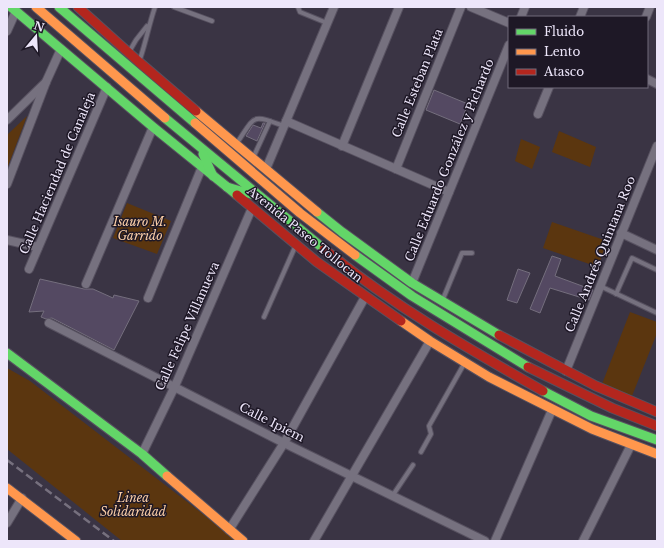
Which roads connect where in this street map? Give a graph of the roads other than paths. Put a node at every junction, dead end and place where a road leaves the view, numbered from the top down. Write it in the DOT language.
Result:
graph roads {
  1 [pos="36,7"];
  2 [pos="59,7"];
  3 [pos="78,7"];
  4 [pos="155,7"];
  5 [pos="174,7"];
  6 [pos="298,7"];
  7 [pos="334,7"];
  8 [pos="399,7"];
  9 [pos="461,7"];
  10 [pos="471,7"];
  11 [pos="13,9"];
  12 [pos="84,11"];
  13 [pos="212,21"];
  14 [pos="328,23"];
  15 [pos="508,23"];
  16 [pos="149,24"];
  17 [pos="7,32"];
  18 [pos="508,47"];
  19 [pos="60,49"];
  20 [pos="129,52"];
  21 [pos="139,62"];
  22 [pos="46,82"];
  23 [pos="107,87"];
  24 [pos="549,88"];
  25 [pos="538,114"];
  26 [pos="7,120"];
  27 [pos="270,121"];
  28 [pos="285,124"];
  29 [pos="153,127"];
  30 [pos="237,144"];
  31 [pos="221,146"];
  32 [pos="342,146"];
  33 [pos="657,146"];
  34 [pos="200,149"];
  35 [pos="251,157"];
  36 [pos="202,167"];
  37 [pos="266,168"];
  38 [pos="396,169"];
  39 [pos="213,176"];
  40 [pos="7,184"];
  41 [pos="227,187"];
  42 [pos="286,187"];
  43 [pos="449,192"];
  44 [pos="258,196"];
  45 [pos="252,208"];
  46 [pos="300,213"];
  47 [pos="621,233"];
  48 [pos="7,240"];
  49 [pos="296,245"];
  50 [pos="38,247"];
  51 [pos="657,250"];
  52 [pos="472,253"];
  53 [pos="29,269"];
  54 [pos="657,270"];
  55 [pos="412,283"];
  56 [pos="86,284"];
  57 [pos="600,286"];
  58 [pos="616,294"];
  59 [pos="365,297"];
  60 [pos="148,298"];
  61 [pos="442,301"];
  62 [pos="657,313"];
  63 [pos="264,317"];
  64 [pos="49,323"];
  65 [pos="430,341"];
  66 [pos="7,353"];
  67 [pos="7,361"];
  68 [pos="466,362"];
  69 [pos="26,367"];
  70 [pos="566,371"];
  71 [pos="174,386"];
  72 [pos="552,410"];
  73 [pos="657,412"];
  74 [pos="657,426"];
  75 [pos="657,440"];
  76 [pos="284,443"];
  77 [pos="631,445"];
  78 [pos="421,452"];
  79 [pos="142,454"];
  80 [pos="657,454"];
  81 [pos="413,465"];
  82 [pos="353,476"];
  83 [pos="7,488"];
  84 [pos="392,495"];
  85 [pos="22,498"];
  86 [pos="7,523"];
  87 [pos="229,530"];
  88 [pos="76,541"];
  89 [pos="243,541"];
  90 [pos="314,541"];
  91 [pos="485,541"];
  92 [pos="495,541"];
  93 [pos="583,541"];
  1 -- 34 [label="main road, Avenida Paseo Tollocan"];
  2 -- 31 [label="main road, Avenida Paseo Tollocan"];
  3 -- 12 [label="main road, Avenida Paseo Tollocan"];
  4 -- 16 [label="lane"];
  5 -- 13 [label="lane"];
  6 -- 14 [label="lane"];
  7 -- 14 [label="street"];
  8 -- 32 [label="street"];
  9 -- 38 [label="street, Calle Esteban Plata"];
  10 -- 15 [label="street"];
  11 -- 17 [label="street"];
  11 -- 19 [label="main road, Avenida Paseo Tollocan"];
  12 -- 20 [label="main road, Avenida Paseo Tollocan"];
  14 -- 28 [label="street"];
  16 -- 20 [label="lane"];
  16 -- 21 [label="lane"];
  18 -- 43 [label="street, Calle Eduardo González y Pichardo"];
  19 -- 22 [label="street"];
  19 -- 23 [label="main road, Avenida Paseo Tollocan"];
  20 -- 21 [label="main road, Avenida Paseo Tollocan"];
  21 -- 30 [label="main road, Avenida Paseo Tollocan"];
  22 -- 26 [label="street"];
  22 -- 40 [label="street"];
  23 -- 29 [label="main road, Avenida Paseo Tollocan"];
  23 -- 50 [label="street, Calle Haciendad de Canaleja"];
  24 -- 25 [label="street"];
  27 -- 28 [label="lane"];
  27 -- 30 [label="lane"];
  27 -- 35 [label="lane"];
  28 -- 32 [label="street"];
  28 -- 37 [label="street"];
  29 -- 36 [label="main road, Avenida Paseo Tollocan"];
  29 -- 56 [label="street"];
  30 -- 35 [label="main road, Avenida Paseo Tollocan"];
  31 -- 35 [label="main road"];
  31 -- 46 [label="main road, Avenida Paseo Tollocan"];
  32 -- 38 [label="street"];
  33 -- 47 [label="street, Calle Andrés Quintana Roo"];
  34 -- 39 [label="main road"];
  34 -- 44 [label="main road, Avenida Paseo Tollocan"];
  35 -- 37 [label="main road, Avenida Paseo Tollocan"];
  36 -- 39 [label="main road, Avenida Paseo Tollocan"];
  36 -- 60 [label="street"];
  37 -- 42 [label="main road, Avenida Paseo Tollocan"];
  38 -- 43 [label="street"];
  39 -- 41 [label="main road, Avenida Paseo Tollocan"];
  41 -- 44 [label="main road"];
  41 -- 45 [label="main road, Avenida Paseo Tollocan"];
  42 -- 46 [label="main road"];
  42 -- 55 [label="main road, Avenida Paseo Tollocan"];
  43 -- 55 [label="street, Calle Eduardo González y Pichardo"];
  44 -- 75 [label="main road, Avenida Paseo Tollocan"];
  45 -- 49 [label="main road, Avenida Paseo Tollocan"];
  45 -- 71 [label="street, Calle Felipe Villanueva"];
  46 -- 74 [label="main road, Avenida Paseo Tollocan"];
  47 -- 51 [label="street"];
  47 -- 57 [label="street, Calle Andrés Quintana Roo"];
  48 -- 50 [label="street"];
  49 -- 59 [label="main road, Avenida Paseo Tollocan"];
  49 -- 63 [label="lane"];
  50 -- 53 [label="street, Calle Haciendad de Canaleja"];
  52 -- 61 [label="lane"];
  54 -- 58 [label="lane"];
  55 -- 61 [label="main road, Avenida Paseo Tollocan"];
  57 -- 58 [label="lane"];
  57 -- 70 [label="street, Calle Andrés Quintana Roo"];
  58 -- 62 [label="lane"];
  59 -- 65 [label="main road, Avenida Paseo Tollocan"];
  59 -- 76 [label="street"];
  61 -- 70 [label="main road, Avenida Paseo Tollocan"];
  64 -- 71 [label="street, Calle Ipiem"];
  65 -- 68 [label="main road, Avenida Paseo Tollocan"];
  65 -- 82 [label="street"];
  66 -- 69 [label="main road"];
  67 -- 69 [label="main road"];
  68 -- 72 [label="main road, Avenida Paseo Tollocan"];
  68 -- 78 [label="lane"];
  69 -- 79 [label="main road"];
  70 -- 73 [label="main road, Avenida Paseo Tollocan"];
  71 -- 76 [label="street, Calle Ipiem"];
  71 -- 79 [label="street, Calle Felipe Villanueva"];
  72 -- 77 [label="main road, Avenida Paseo Tollocan"];
  72 -- 92 [label="street"];
  76 -- 82 [label="street, Calle Ipiem"];
  76 -- 87 [label="street"];
  77 -- 80 [label="main road, Avenida Paseo Tollocan"];
  77 -- 93 [label="street"];
  79 -- 87 [label="main road"];
  81 -- 84 [label="lane"];
  82 -- 84 [label="street, Calle Ipiem"];
  82 -- 90 [label="street"];
  83 -- 85 [label="main road"];
  84 -- 91 [label="street, Calle Ipiem"];
  85 -- 86 [label="street"];
  85 -- 88 [label="main road"];
  87 -- 89 [label="main road"];
}
